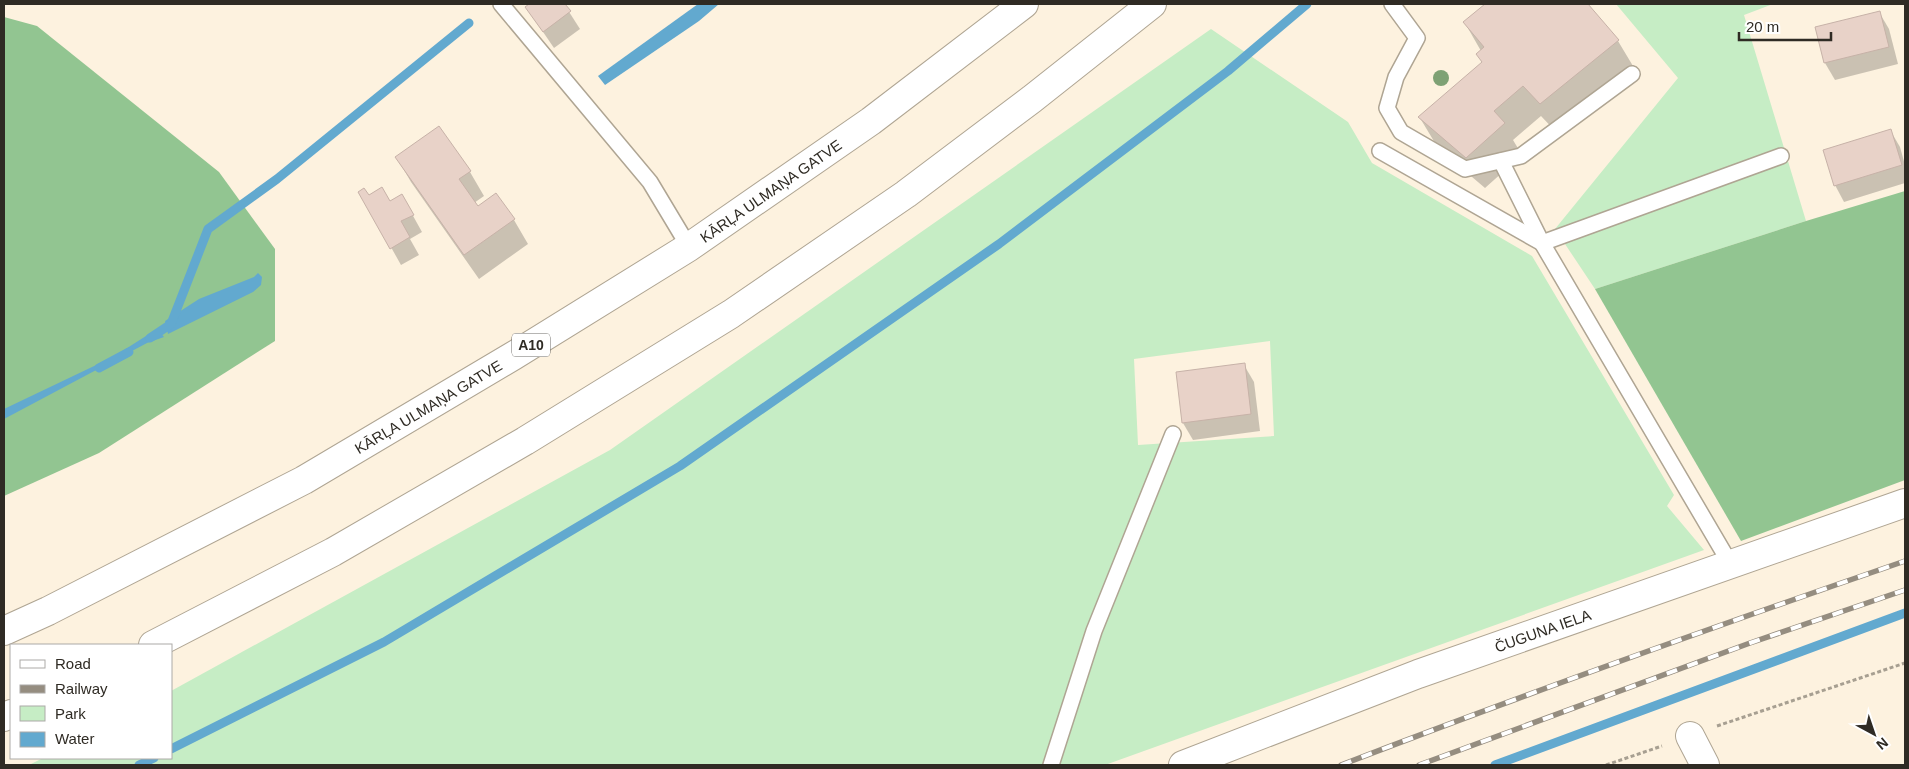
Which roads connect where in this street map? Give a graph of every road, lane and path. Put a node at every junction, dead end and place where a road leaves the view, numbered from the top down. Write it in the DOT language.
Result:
graph roads {
  1 [pos="501,4"];
  2 [pos="1024,4"];
  3 [pos="1152,4"];
  4 [pos="1392,4"];
  5 [pos="1632,74"];
  6 [pos="1380,151"];
  7 [pos="1781,156"];
  8 [pos="1501,161"];
  9 [pos="1542,243"];
  10 [pos="689,247"];
  11 [pos="1173,434"];
  12 [pos="1905,503"];
  13 [pos="1731,565"];
  14 [pos="4,631"];
  15 [pos="155,644"];
  16 [pos="1905,663"];
  17 [pos="1690,736"];
  18 [pos="1050,765"];
  19 [pos="1183,765"];
  20 [pos="1606,765"];
  21 [pos="1705,765"];
  1 -- 10 [label="lane"];
  2 -- 10 [label="main road, KĀRĻA ULMAŅA GATVE / A10"];
  3 -- 15 [label="main road"];
  4 -- 8 [label="lane"];
  5 -- 8 [label="lane"];
  6 -- 9 [label="lane"];
  7 -- 9 [label="lane"];
  8 -- 9 [label="lane"];
  9 -- 13 [label="lane"];
  10 -- 14 [label="main road, KĀRĻA ULMAŅA GATVE / A10"];
  11 -- 18 [label="lane"];
  12 -- 13 [label="main road, ČUGUNA IELA"];
  13 -- 19 [label="main road, ČUGUNA IELA"];
  16 -- 17 [label="path"];
  17 -- 20 [label="path"];
  17 -- 21 [label="main road"];
}
